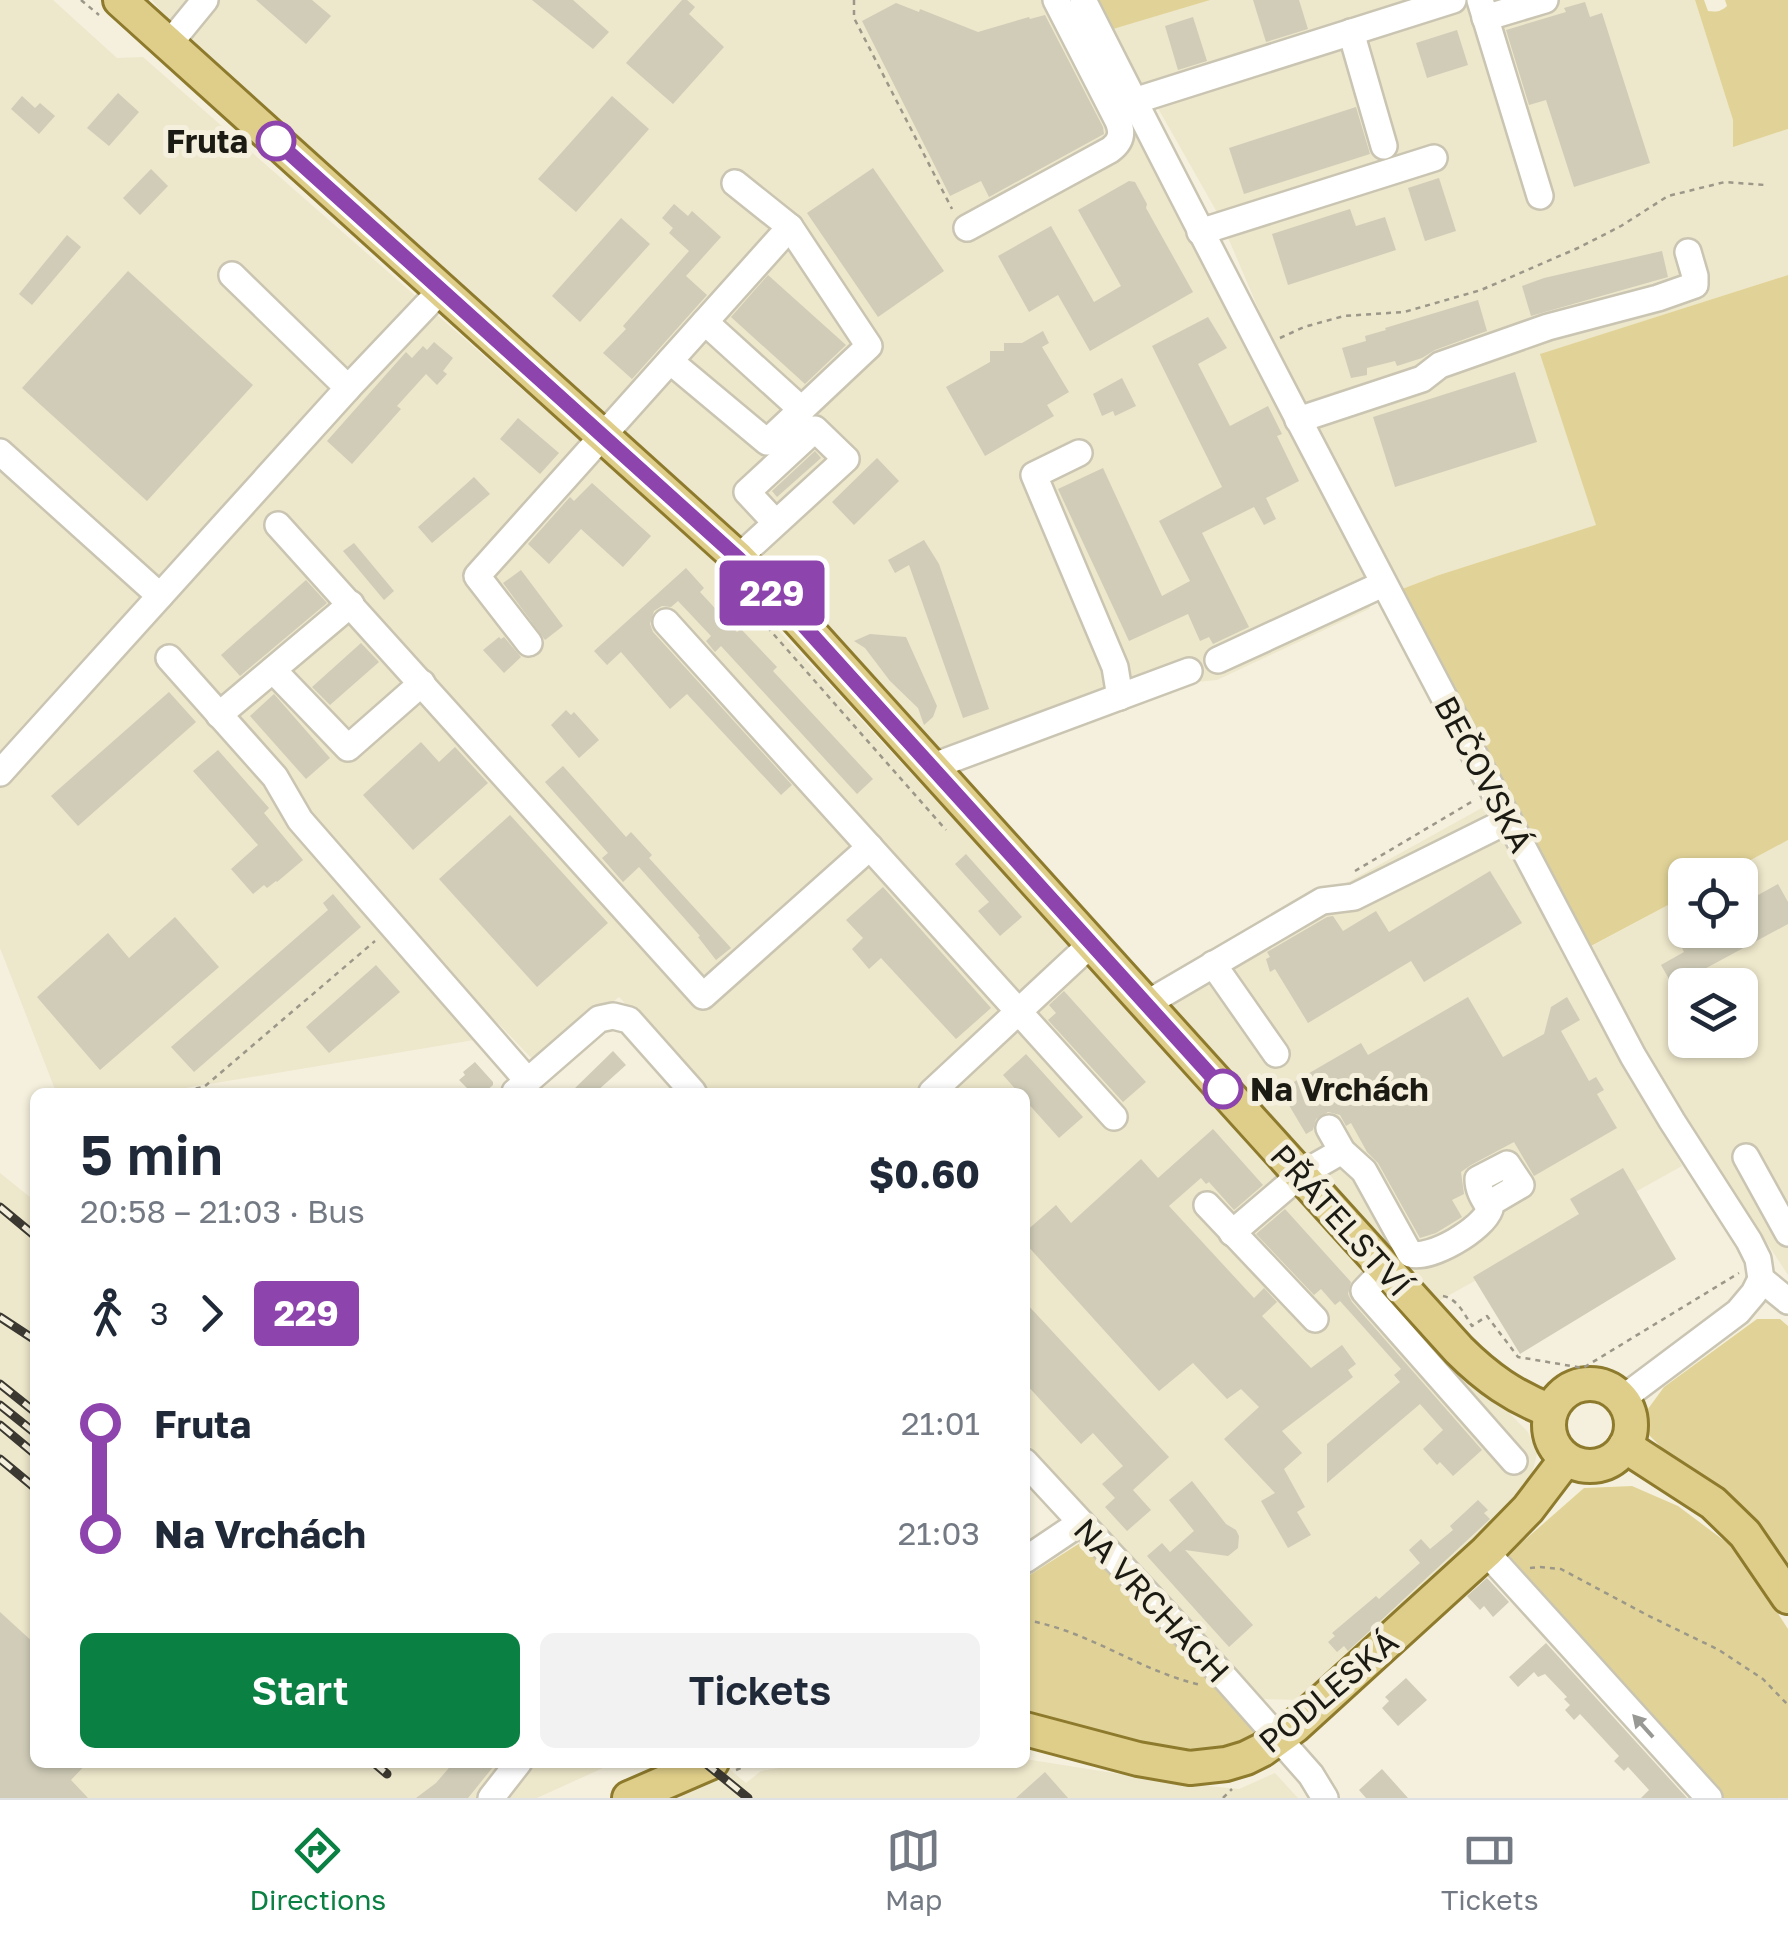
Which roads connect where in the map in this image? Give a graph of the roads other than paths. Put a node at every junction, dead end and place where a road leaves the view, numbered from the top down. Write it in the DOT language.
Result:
graph roads {
  1 [pos="120,0"];
  2 [pos="205,0"];
  3 [pos="1056,0"];
  4 [pos="1083,0"];
  5 [pos="1453,0"];
  6 [pos="1545,0"];
  7 [pos="1483,9"];
  8 [pos="1351,32"];
  9 [pos="169,44"];
  10 [pos="1134,101"];
  11 [pos="1384,146"];
  12 [pos="1434,158"];
  13 [pos="734,183"];
  14 [pos="1540,196"];
  15 [pos="790,227"];
  16 [pos="967,228"];
  17 [pos="1200,232"];
  18 [pos="1688,252"];
  19 [pos="232,275"];
  20 [pos="441,290"];
  21 [pos="705,322"];
  22 [pos="670,361"];
  23 [pos="348,388"];
  24 [pos="802,410"];
  25 [pos="1298,420"];
  26 [pos="602,436"];
  27 [pos="0,452"];
  28 [pos="1079,453"];
  29 [pos="776,523"];
  30 [pos="278,524"];
  31 [pos="738,558"];
  32 [pos="1383,584"];
  33 [pos="160,596"];
  34 [pos="351,604"];
  35 [pos="666,622"];
  36 [pos="529,643"];
  37 [pos="169,658"];
  38 [pos="1218,660"];
  39 [pos="272,670"];
  40 [pos="1189,671"];
  41 [pos="422,682"];
  42 [pos="1120,697"];
  43 [pos="219,716"];
  44 [pos="931,766"];
  45 [pos="0,773"];
  46 [pos="1509,820"];
  47 [pos="870,848"];
  48 [pos="1091,944"];
  49 [pos="1213,964"];
  50 [pos="1146,1004"];
  51 [pos="1018,1012"];
  52 [pos="1276,1054"];
  53 [pos="521,1086"];
  54 [pos="689,1088"];
  55 [pos="936,1088"];
  56 [pos="1114,1116"];
  57 [pos="1746,1157"];
  58 [pos="1300,1175"];
  59 [pos="1207,1205"];
  60 [pos="1487,1205"];
  61 [pos="1232,1233"];
  62 [pos="1788,1234"];
  63 [pos="1385,1269"];
  64 [pos="1751,1272"];
  65 [pos="1788,1301"];
  66 [pos="1315,1318"];
  67 [pos="1622,1400"];
  68 [pos="1551,1411"];
  69 [pos="1625,1446"];
  70 [pos="1566,1459"];
  71 [pos="1514,1461"];
  72 [pos="1030,1468"];
  73 [pos="1080,1523"];
  74 [pos="1030,1557"];
  75 [pos="1495,1562"];
  76 [pos="1788,1597"];
  77 [pos="1030,1729"];
  78 [pos="1278,1739"];
  79 [pos="514,1768"];
  80 [pos="698,1768"];
  81 [pos="491,1798"];
  82 [pos="629,1798"];
  83 [pos="1325,1798"];
  84 [pos="1709,1798"];
  1 -- 9 [label="main road, PŘÁTELSTVÍ"];
  2 -- 9 [label="street"];
  3 -- 16 [label="street"];
  4 -- 10 [label="street, BEČOVSKÁ"];
  5 -- 8 [label="street"];
  6 -- 7 [label="street"];
  7 -- 14 [label="street"];
  8 -- 10 [label="street"];
  8 -- 11 [label="street"];
  9 -- 20 [label="main road, PŘÁTELSTVÍ"];
  10 -- 17 [label="street, BEČOVSKÁ"];
  12 -- 17 [label="street"];
  13 -- 15 [label="street"];
  15 -- 21 [label="street"];
  15 -- 24 [label="street"];
  17 -- 25 [label="street, BEČOVSKÁ"];
  18 -- 25 [label="street"];
  19 -- 23 [label="street"];
  20 -- 23 [label="street"];
  20 -- 26 [label="main road, PŘÁTELSTVÍ"];
  21 -- 22 [label="street"];
  21 -- 24 [label="street"];
  22 -- 24 [label="street"];
  22 -- 26 [label="street"];
  23 -- 33 [label="street"];
  25 -- 32 [label="street, BEČOVSKÁ"];
  26 -- 31 [label="main road, PŘÁTELSTVÍ"];
  26 -- 36 [label="street"];
  27 -- 33 [label="street"];
  28 -- 42 [label="street"];
  29 -- 31 [label="street"];
  30 -- 34 [label="street"];
  31 -- 44 [label="main road, PŘÁTELSTVÍ"];
  32 -- 38 [label="street"];
  32 -- 46 [label="street, BEČOVSKÁ"];
  33 -- 45 [label="street"];
  34 -- 39 [label="street"];
  34 -- 41 [label="street"];
  35 -- 47 [label="street"];
  37 -- 43 [label="street"];
  39 -- 41 [label="street"];
  39 -- 43 [label="street"];
  40 -- 42 [label="street"];
  41 -- 47 [label="street"];
  42 -- 44 [label="street"];
  43 -- 53 [label="street"];
  44 -- 48 [label="main road, PŘÁTELSTVÍ"];
  46 -- 49 [label="street"];
  46 -- 64 [label="street, BEČOVSKÁ"];
  47 -- 51 [label="street"];
  48 -- 50 [label="main road, PŘÁTELSTVÍ"];
  48 -- 51 [label="street"];
  49 -- 50 [label="street"];
  49 -- 52 [label="street"];
  50 -- 58 [label="main road, PŘÁTELSTVÍ"];
  51 -- 55 [label="street"];
  51 -- 56 [label="street"];
  53 -- 54 [label="street"];
  57 -- 62 [label="street"];
  58 -- 60 [label="street"];
  58 -- 61 [label="street"];
  58 -- 63 [label="main road, PŘÁTELSTVÍ"];
  59 -- 61 [label="street"];
  61 -- 66 [label="street"];
  63 -- 68 [label="main road, PŘÁTELSTVÍ"];
  63 -- 71 [label="street"];
  64 -- 65 [label="street"];
  64 -- 67 [label="street"];
  67 -- 68 [label="main road"];
  67 -- 69 [label="main road"];
  68 -- 70 [label="main road"];
  69 -- 70 [label="main road"];
  69 -- 76 [label="main road"];
  70 -- 75 [label="main road, PODLESKÁ"];
  72 -- 73 [label="street, NA VRCHÁCH"];
  73 -- 74 [label="street"];
  73 -- 78 [label="street, NA VRCHÁCH"];
  75 -- 78 [label="main road, PODLESKÁ"];
  84 -- 75 [label="street, one-way"];
  77 -- 78 [label="main road, PODLESKÁ"];
  78 -- 83 [label="street, NA VRCHÁCH"];
  79 -- 81 [label="street"];
  80 -- 82 [label="main road"];
}
